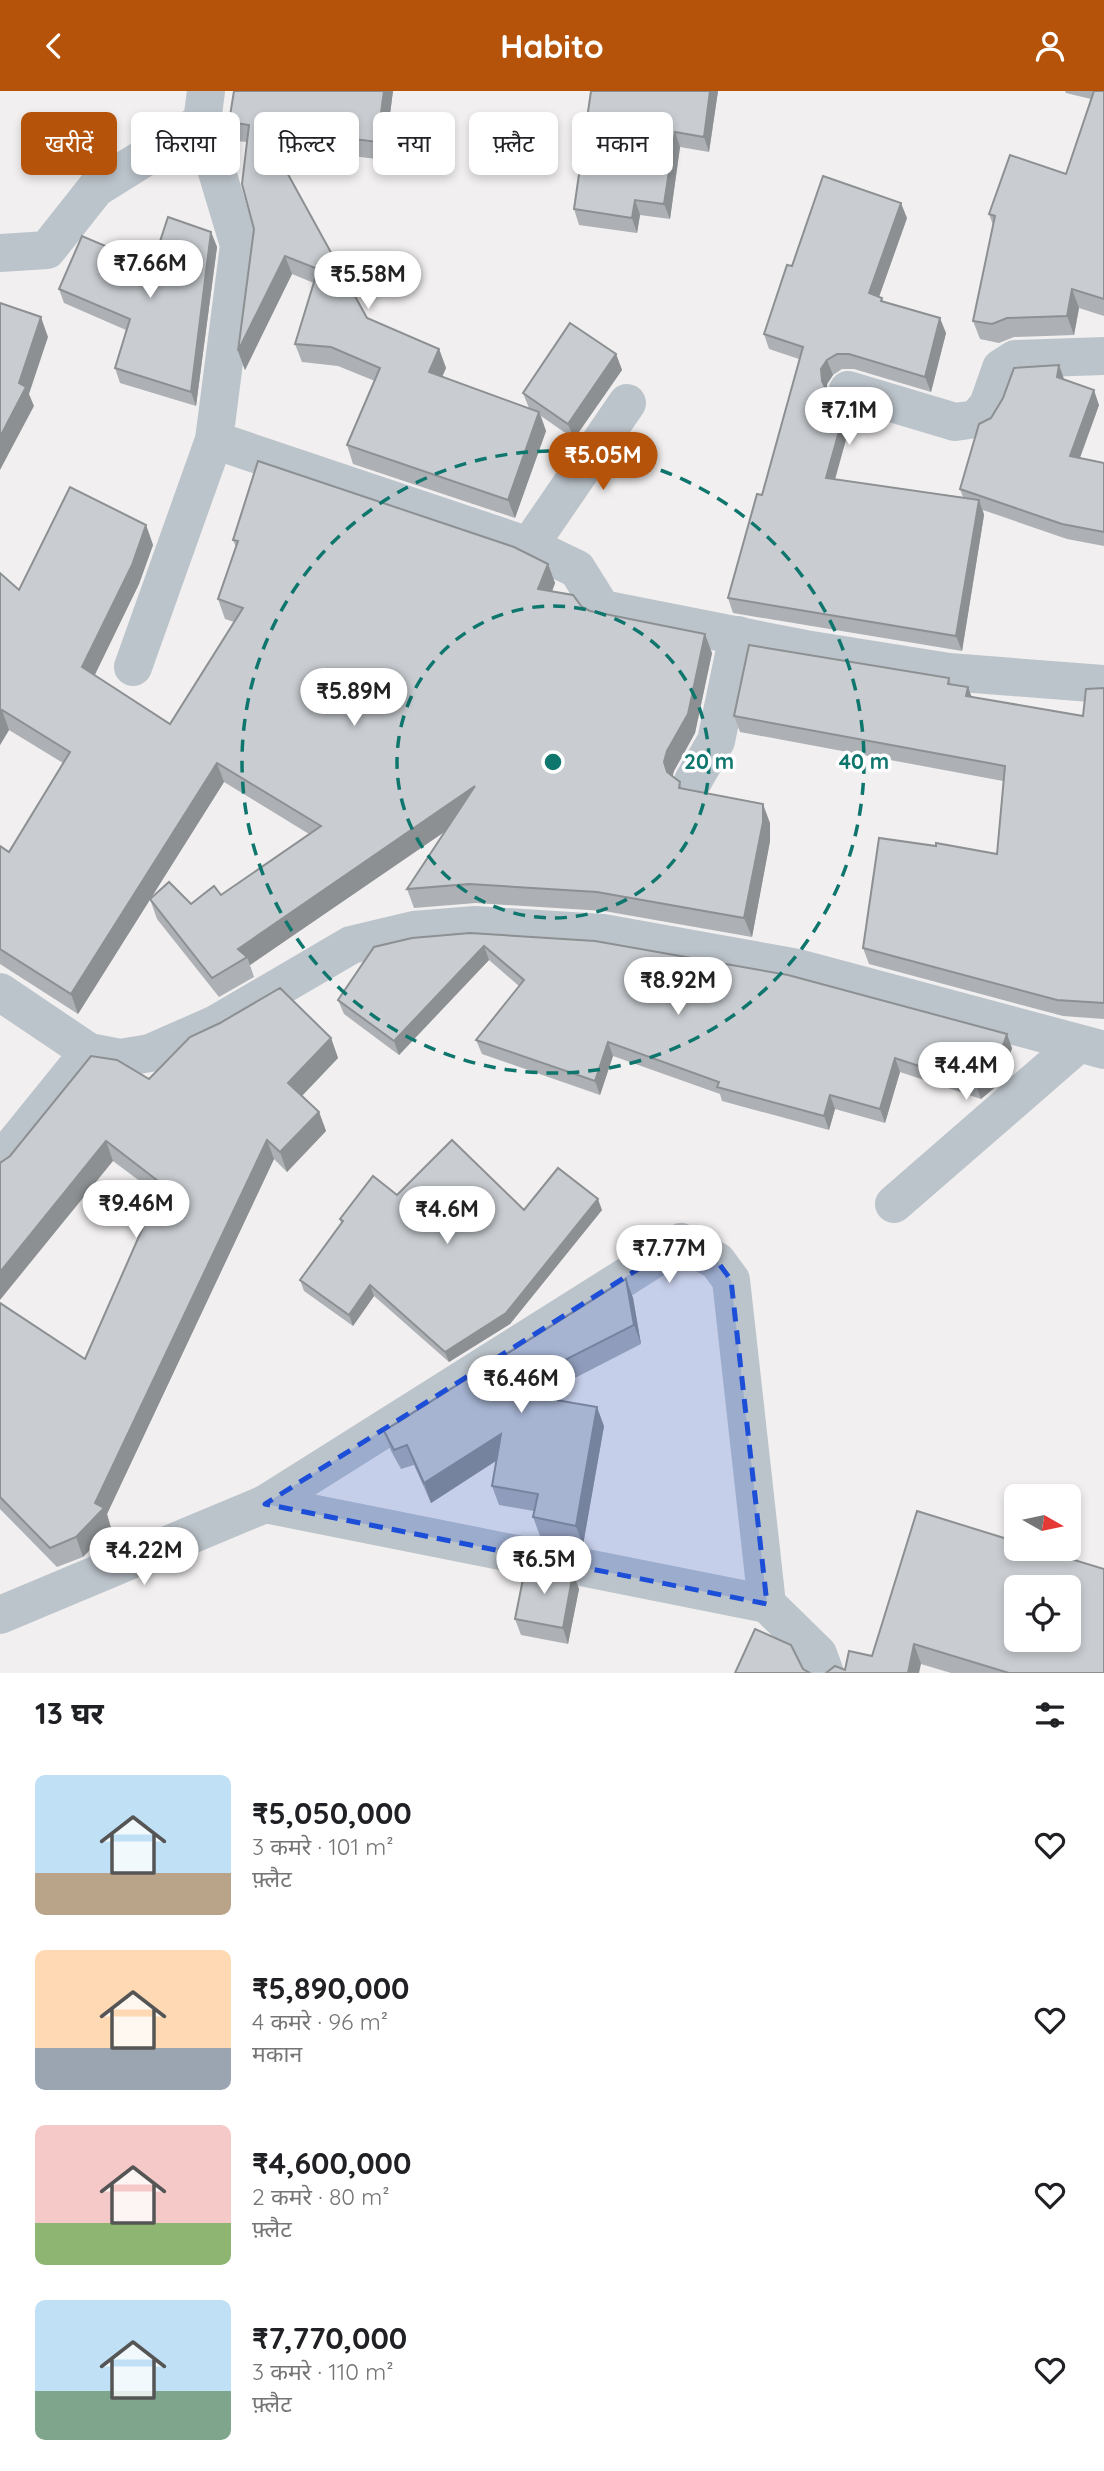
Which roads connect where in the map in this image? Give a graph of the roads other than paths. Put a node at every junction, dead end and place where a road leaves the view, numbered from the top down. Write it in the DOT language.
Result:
graph roads {
  1 [pos="204,106"];
  2 [pos="0,253"];
  3 [pos="1104,356"];
  4 [pos="848,390"];
  5 [pos="627,404"];
  6 [pos="214,440"];
  7 [pos="529,546"];
  8 [pos="738,635"];
  9 [pos="133,667"];
  10 [pos="1104,684"];
  11 [pos="693,781"];
  12 [pos="0,992"];
  13 [pos="1090,1047"];
  14 [pos="89,1052"];
  15 [pos="0,1162"];
  16 [pos="894,1204"];
  17 [pos="265,1504"];
  18 [pos="767,1604"];
  19 [pos="0,1615"];
  20 [pos="825,1673"];
  1 -- 2 [label="street"];
  1 -- 6 [label="street"];
  3 -- 4 [label="street"];
  5 -- 7 [label="street"];
  6 -- 7 [label="street"];
  6 -- 9 [label="street"];
  7 -- 8 [label="street"];
  8 -- 10 [label="street"];
  8 -- 11 [label="street"];
  12 -- 14 [label="street"];
  13 -- 14 [label="street"];
  13 -- 16 [label="street"];
  14 -- 15 [label="street"];
  17 -- 18 [label="street"];
  17 -- 18 [label="street"];
  17 -- 19 [label="street"];
  18 -- 20 [label="street"];
}
